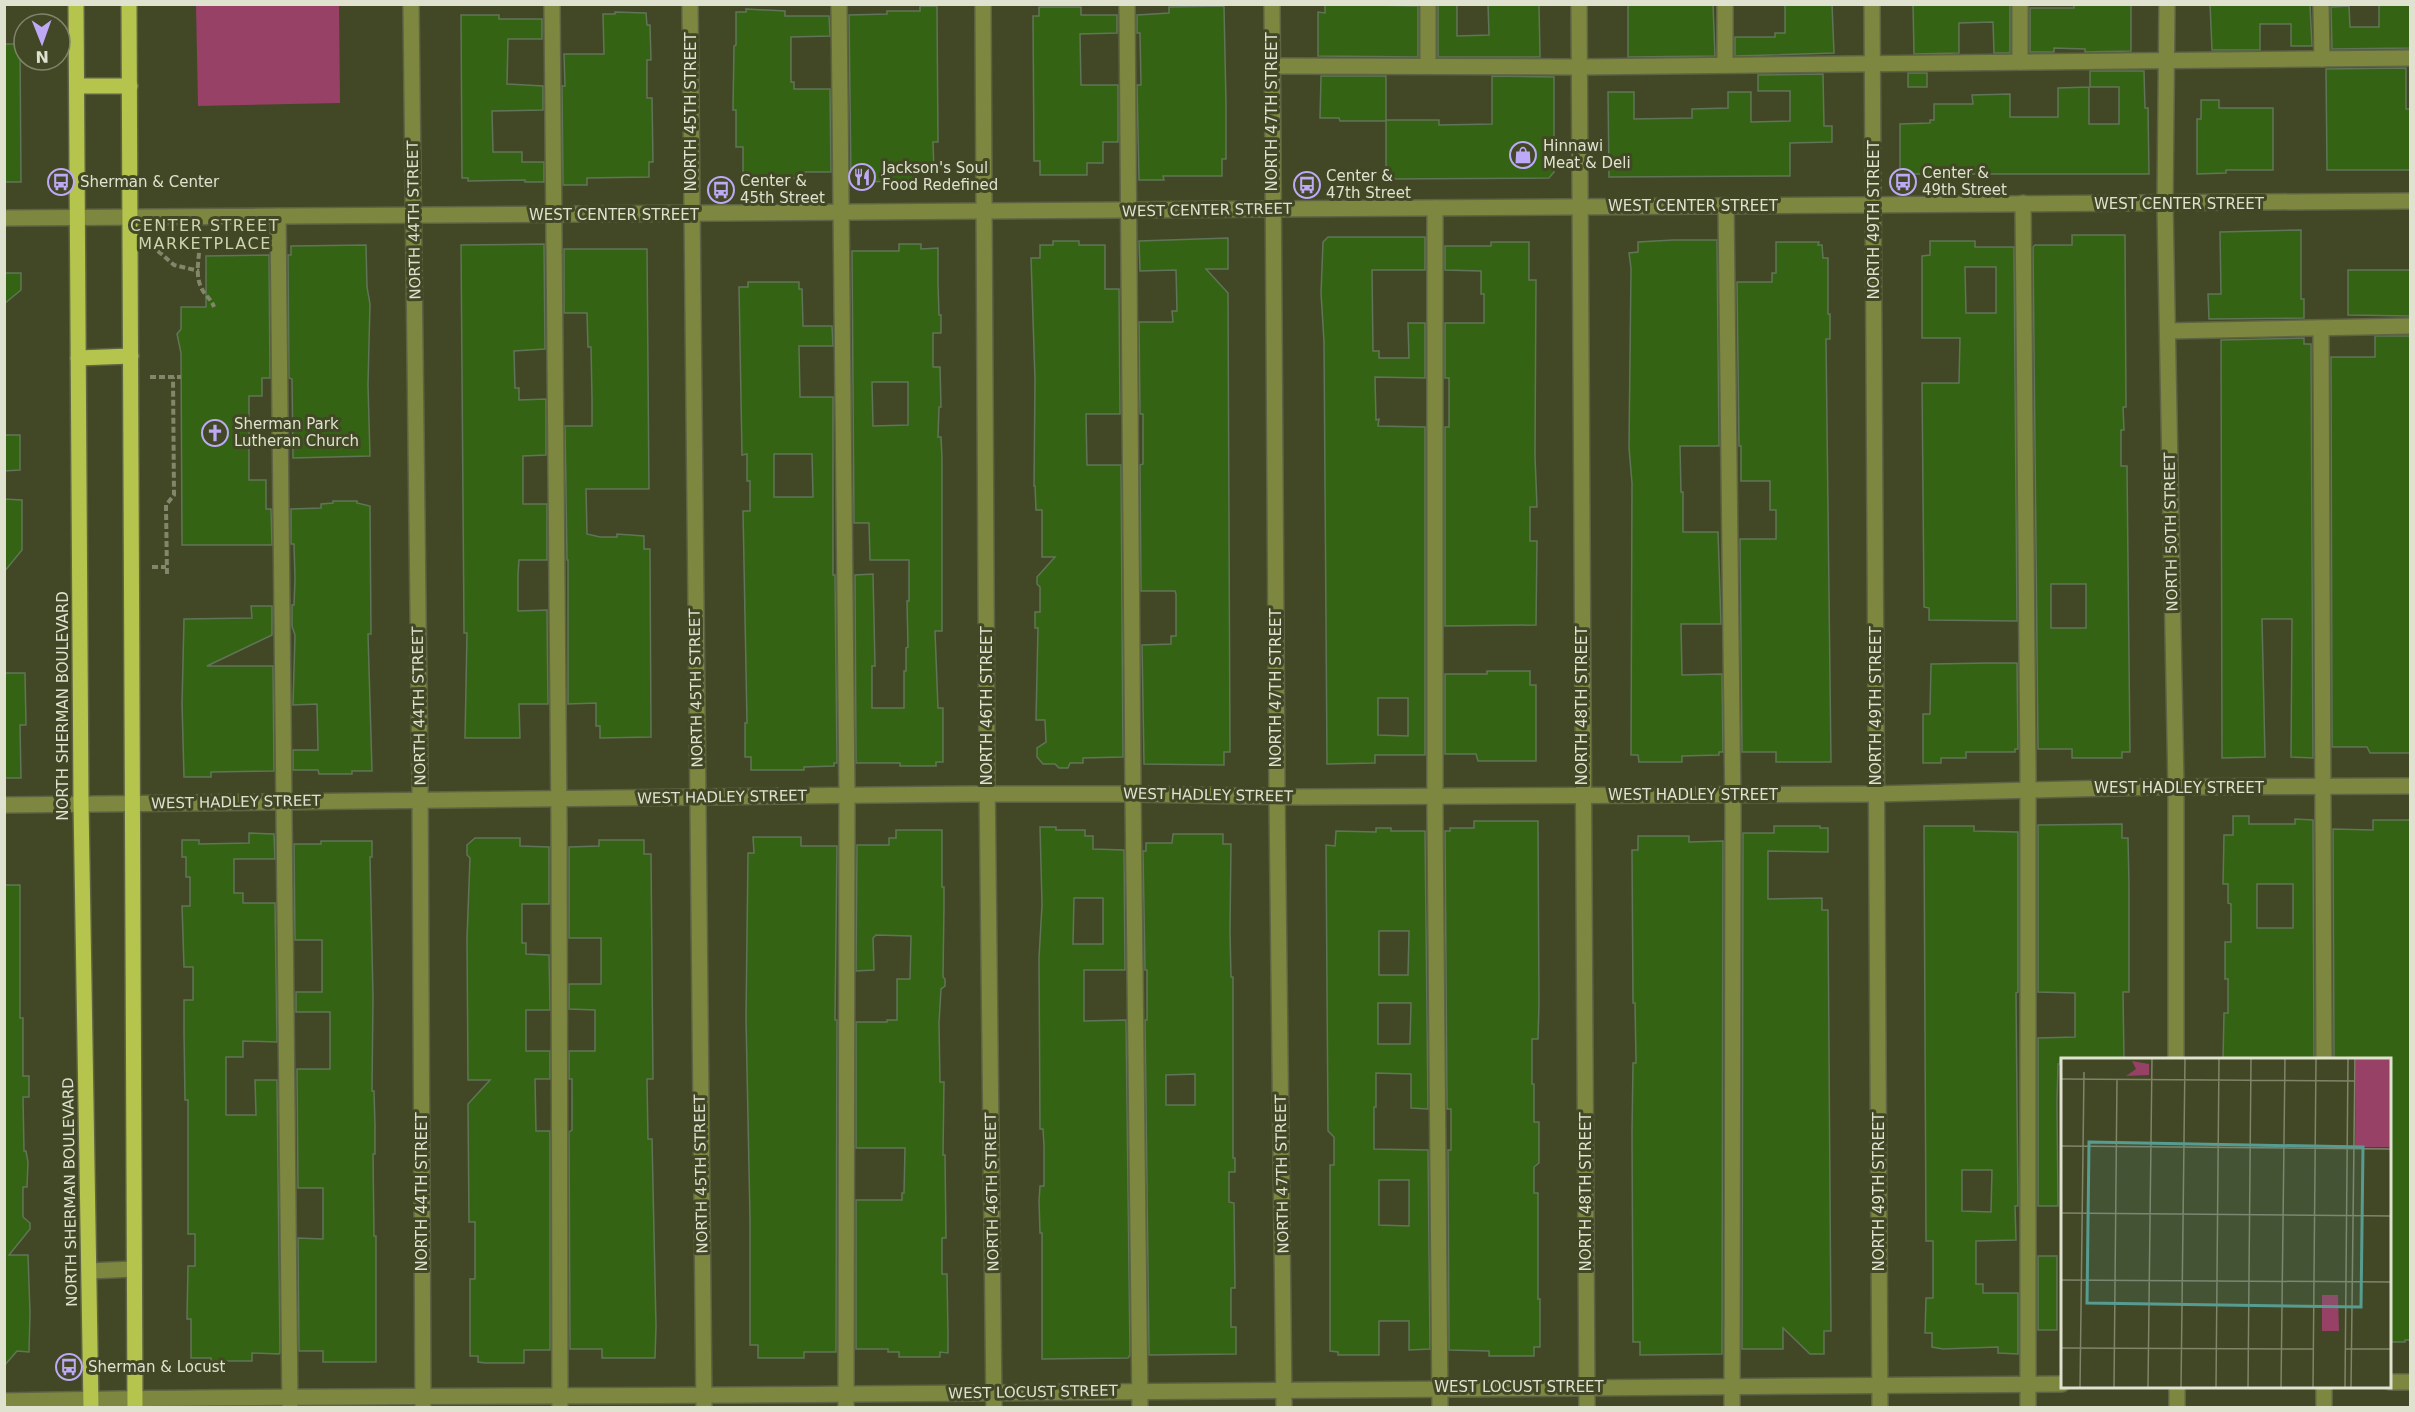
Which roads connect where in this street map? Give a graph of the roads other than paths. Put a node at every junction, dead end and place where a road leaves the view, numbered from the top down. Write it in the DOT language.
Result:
graph roads {
  1 [pos="76,4"];
  2 [pos="129,4"];
  3 [pos="411,4"];
  4 [pos="552,4"];
  5 [pos="690,4"];
  6 [pos="839,4"];
  7 [pos="983,4"];
  8 [pos="1127,4"];
  9 [pos="1272,4"];
  10 [pos="1428,4"];
  11 [pos="1580,4"];
  12 [pos="1725,4"];
  13 [pos="1872,4"];
  14 [pos="2020,4"];
  15 [pos="2167,4"];
  16 [pos="2321,4"];
  17 [pos="2322,58"];
  18 [pos="2410,58"];
  19 [pos="2167,60"];
  20 [pos="2020,62"];
  21 [pos="1873,63"];
  22 [pos="1725,65"];
  23 [pos="1272,66"];
  24 [pos="1428,66"];
  25 [pos="1580,67"];
  26 [pos="77,86"];
  27 [pos="129,86"];
  28 [pos="2410,201"];
  29 [pos="2023,203"];
  30 [pos="1873,204"];
  31 [pos="1726,205"];
  32 [pos="2165,205"];
  33 [pos="1580,207"];
  34 [pos="1435,208"];
  35 [pos="1272,209"];
  36 [pos="1129,211"];
  37 [pos="984,212"];
  38 [pos="842,213"];
  39 [pos="691,214"];
  40 [pos="556,215"];
  41 [pos="77,216"];
  42 [pos="131,216"];
  43 [pos="278,216"];
  44 [pos="414,216"];
  45 [pos="4,218"];
  46 [pos="2410,326"];
  47 [pos="2321,328"];
  48 [pos="2168,331"];
  49 [pos="131,356"];
  50 [pos="78,358"];
  51 [pos="2410,786"];
  52 [pos="2176,788"];
  53 [pos="2323,788"];
  54 [pos="2027,790"];
  55 [pos="987,794"];
  56 [pos="1133,794"];
  57 [pos="1732,794"];
  58 [pos="1876,794"];
  59 [pos="1435,795"];
  60 [pos="1582,795"];
  61 [pos="847,796"];
  62 [pos="1277,797"];
  63 [pos="698,798"];
  64 [pos="559,799"];
  65 [pos="420,800"];
  66 [pos="285,802"];
  67 [pos="81,803"];
  68 [pos="133,803"];
  69 [pos="4,805"];
  70 [pos="2176,1058"];
  71 [pos="2324,1058"];
  72 [pos="134,1269"];
  73 [pos="89,1271"];
  74 [pos="2391,1382"];
  75 [pos="2410,1382"];
  76 [pos="1732,1384"];
  77 [pos="1880,1384"];
  78 [pos="2028,1384"];
  79 [pos="2061,1384"];
  80 [pos="1587,1387"];
  81 [pos="1440,1388"];
  82 [pos="2177,1388"];
  83 [pos="2324,1388"];
  84 [pos="1284,1389"];
  85 [pos="1140,1391"];
  86 [pos="704,1400"];
  87 [pos="994,1400"];
  88 [pos="4,1401"];
  89 [pos="560,1401"];
  90 [pos="846,1401"];
  91 [pos="290,1402"];
  92 [pos="423,1402"];
  93 [pos="91,1403"];
  94 [pos="135,1403"];
  95 [pos="1140,1407"];
  96 [pos="1284,1407"];
  97 [pos="1440,1407"];
  98 [pos="1587,1407"];
  99 [pos="1732,1407"];
  100 [pos="1880,1407"];
  101 [pos="2028,1407"];
  102 [pos="2178,1407"];
  103 [pos="2324,1407"];
  1 -- 26 [label="main road, NORTH SHERMAN BOULEVARD"];
  2 -- 27 [label="main road"];
  3 -- 44 [label="street, NORTH 44TH STREET"];
  4 -- 40 [label="street"];
  5 -- 39 [label="street, NORTH 45TH STREET"];
  6 -- 38 [label="street"];
  7 -- 37 [label="street, NORTH 46TH STREET"];
  8 -- 36 [label="street"];
  9 -- 23 [label="street, NORTH 47TH STREET"];
  10 -- 24 [label="street"];
  11 -- 25 [label="street, NORTH 48TH STREET"];
  12 -- 22 [label="street"];
  13 -- 21 [label="street, NORTH 49TH STREET"];
  14 -- 20 [label="street"];
  15 -- 19 [label="street, NORTH 50TH STREET"];
  16 -- 17 [label="street"];
  17 -- 18 [label="street"];
  17 -- 19 [label="street"];
  19 -- 20 [label="street"];
  19 -- 32 [label="street, NORTH 50TH STREET"];
  20 -- 21 [label="street"];
  21 -- 22 [label="street"];
  21 -- 30 [label="street, NORTH 49TH STREET"];
  22 -- 25 [label="street"];
  23 -- 24 [label="street"];
  23 -- 35 [label="street, NORTH 47TH STREET"];
  24 -- 25 [label="street"];
  25 -- 33 [label="street, NORTH 48TH STREET"];
  26 -- 27 [label="main road"];
  26 -- 41 [label="main road, NORTH SHERMAN BOULEVARD"];
  27 -- 42 [label="main road"];
  28 -- 32 [label="street, WEST CENTER STREET"];
  29 -- 30 [label="street, WEST CENTER STREET"];
  29 -- 32 [label="street, WEST CENTER STREET"];
  29 -- 54 [label="street"];
  30 -- 31 [label="street, WEST CENTER STREET"];
  30 -- 58 [label="street, NORTH 49TH STREET"];
  31 -- 33 [label="street, WEST CENTER STREET"];
  31 -- 57 [label="street"];
  32 -- 48 [label="street, NORTH 50TH STREET"];
  33 -- 34 [label="street, WEST CENTER STREET"];
  33 -- 60 [label="street, NORTH 48TH STREET"];
  34 -- 35 [label="street, WEST CENTER STREET"];
  34 -- 59 [label="street"];
  35 -- 36 [label="street, WEST CENTER STREET"];
  35 -- 62 [label="street, NORTH 47TH STREET"];
  36 -- 37 [label="street, WEST CENTER STREET"];
  36 -- 56 [label="street"];
  37 -- 38 [label="street, WEST CENTER STREET"];
  37 -- 55 [label="street, NORTH 46TH STREET"];
  38 -- 39 [label="street, WEST CENTER STREET"];
  38 -- 61 [label="street"];
  39 -- 40 [label="street, WEST CENTER STREET"];
  39 -- 63 [label="street, NORTH 45TH STREET"];
  40 -- 44 [label="street, WEST CENTER STREET"];
  40 -- 64 [label="street"];
  41 -- 42 [label="street, WEST CENTER STREET"];
  41 -- 45 [label="street, WEST CENTER STREET"];
  41 -- 50 [label="main road, NORTH SHERMAN BOULEVARD"];
  42 -- 43 [label="street, WEST CENTER STREET"];
  42 -- 49 [label="main road"];
  43 -- 44 [label="street, WEST CENTER STREET"];
  43 -- 66 [label="street"];
  44 -- 65 [label="street, NORTH 44TH STREET"];
  46 -- 47 [label="street"];
  47 -- 48 [label="street"];
  47 -- 53 [label="street"];
  48 -- 52 [label="street, NORTH 50TH STREET"];
  49 -- 50 [label="main road"];
  49 -- 68 [label="main road"];
  50 -- 67 [label="main road, NORTH SHERMAN BOULEVARD"];
  51 -- 53 [label="street, WEST HADLEY STREET"];
  52 -- 53 [label="street, WEST HADLEY STREET"];
  52 -- 54 [label="street, WEST HADLEY STREET"];
  52 -- 70 [label="street, NORTH 50TH STREET"];
  53 -- 71 [label="street"];
  54 -- 58 [label="street, WEST HADLEY STREET"];
  54 -- 78 [label="street"];
  55 -- 56 [label="street, WEST HADLEY STREET"];
  55 -- 61 [label="street, WEST HADLEY STREET"];
  55 -- 87 [label="street, NORTH 46TH STREET"];
  56 -- 62 [label="street, WEST HADLEY STREET"];
  56 -- 85 [label="street"];
  57 -- 58 [label="street, WEST HADLEY STREET"];
  57 -- 60 [label="street, WEST HADLEY STREET"];
  57 -- 76 [label="street"];
  58 -- 77 [label="street, NORTH 49TH STREET"];
  59 -- 60 [label="street, WEST HADLEY STREET"];
  59 -- 62 [label="street, WEST HADLEY STREET"];
  59 -- 81 [label="street"];
  60 -- 80 [label="street, NORTH 48TH STREET"];
  61 -- 63 [label="street, WEST HADLEY STREET"];
  61 -- 90 [label="street"];
  62 -- 84 [label="street, NORTH 47TH STREET"];
  63 -- 64 [label="street, WEST HADLEY STREET"];
  63 -- 86 [label="street, NORTH 45TH STREET"];
  64 -- 65 [label="street, WEST HADLEY STREET"];
  64 -- 89 [label="street"];
  65 -- 66 [label="street, WEST HADLEY STREET"];
  65 -- 92 [label="street, NORTH 44TH STREET"];
  66 -- 68 [label="street, WEST HADLEY STREET"];
  66 -- 91 [label="street"];
  67 -- 68 [label="street, WEST HADLEY STREET"];
  67 -- 69 [label="street, WEST HADLEY STREET"];
  67 -- 73 [label="main road, NORTH SHERMAN BOULEVARD"];
  68 -- 72 [label="main road"];
  72 -- 73 [label="street"];
  72 -- 94 [label="main road"];
  73 -- 93 [label="main road, NORTH SHERMAN BOULEVARD"];
  74 -- 75 [label="street"];
  76 -- 77 [label="street, WEST LOCUST STREET"];
  76 -- 80 [label="street, WEST LOCUST STREET"];
  76 -- 99 [label="street"];
  77 -- 78 [label="street, WEST LOCUST STREET"];
  77 -- 100 [label="street, NORTH 49TH STREET"];
  78 -- 79 [label="street, WEST LOCUST STREET"];
  78 -- 101 [label="street"];
  80 -- 81 [label="street, WEST LOCUST STREET"];
  80 -- 98 [label="street, NORTH 48TH STREET"];
  81 -- 84 [label="street, WEST LOCUST STREET"];
  81 -- 97 [label="street"];
  82 -- 102 [label="street"];
  83 -- 103 [label="street"];
  84 -- 85 [label="street, WEST LOCUST STREET"];
  84 -- 96 [label="street, NORTH 47TH STREET"];
  85 -- 87 [label="street, WEST LOCUST STREET"];
  85 -- 95 [label="street"];
  86 -- 89 [label="street, WEST LOCUST STREET"];
  86 -- 90 [label="street, WEST LOCUST STREET"];
  87 -- 90 [label="street, WEST LOCUST STREET"];
  88 -- 93 [label="street, WEST LOCUST STREET"];
  89 -- 92 [label="street, WEST LOCUST STREET"];
  91 -- 92 [label="street, WEST LOCUST STREET"];
  91 -- 94 [label="street, WEST LOCUST STREET"];
  93 -- 94 [label="street, WEST LOCUST STREET"];
}
